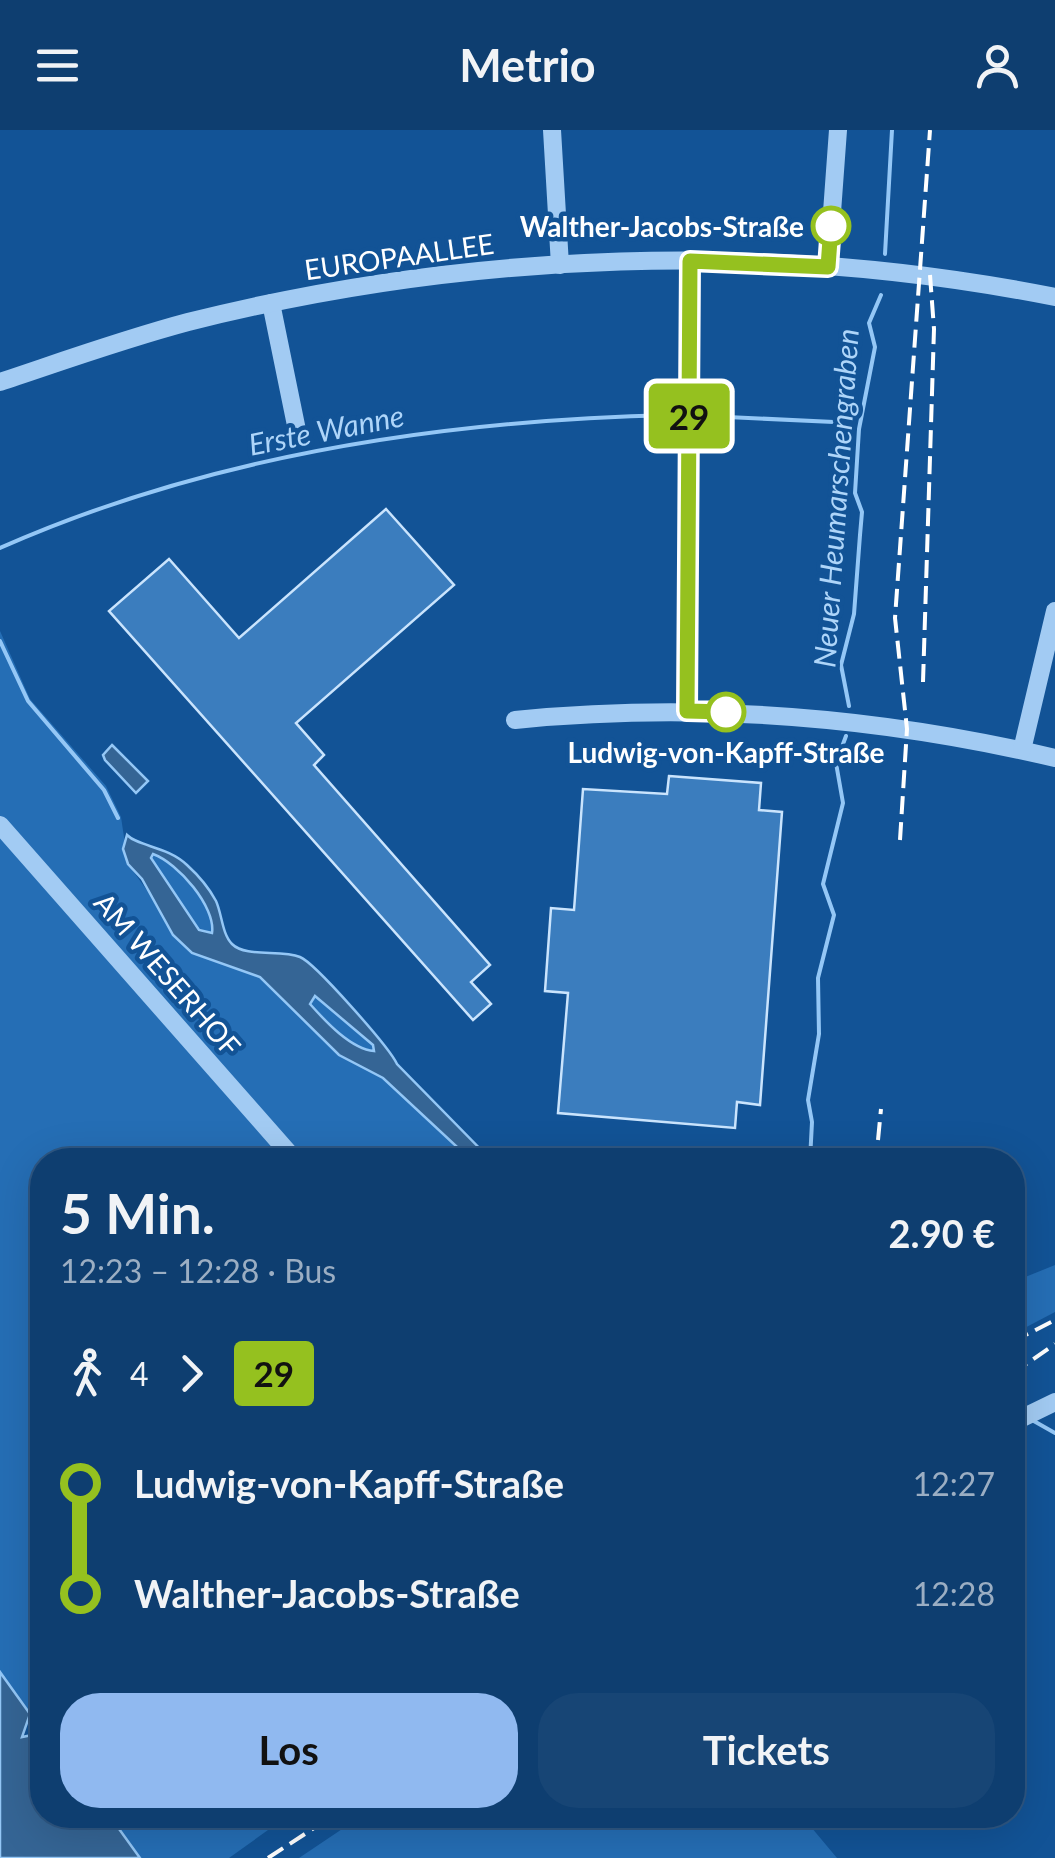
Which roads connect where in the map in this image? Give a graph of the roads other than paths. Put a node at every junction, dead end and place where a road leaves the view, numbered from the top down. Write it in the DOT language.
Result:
graph roads {
  1 [pos="552,130"];
  2 [pos="838,130"];
  3 [pos="690,261"];
  4 [pos="560,264"];
  5 [pos="828,267"];
  6 [pos="1055,297"];
  7 [pos="271,304"];
  8 [pos="0,382"];
  9 [pos="299,440"];
  10 [pos="1055,610"];
  11 [pos="687,711"];
  12 [pos="515,720"];
  13 [pos="1022,750"];
  14 [pos="1055,758"];
  15 [pos="0,825"];
  16 [pos="283,1148"];
  17 [pos="1055,1402"];
  18 [pos="1025,1417"];
  1 -- 4 [label="street"];
  2 -- 5 [label="street"];
  3 -- 4 [label="street, EUROPAALLEE"];
  3 -- 5 [label="street, EUROPAALLEE"];
  3 -- 11 [label="street"];
  4 -- 7 [label="street, EUROPAALLEE"];
  5 -- 6 [label="street, EUROPAALLEE"];
  7 -- 8 [label="street, EUROPAALLEE"];
  7 -- 9 [label="street"];
  10 -- 13 [label="street"];
  11 -- 12 [label="street"];
  11 -- 13 [label="street"];
  13 -- 14 [label="street"];
  15 -- 16 [label="street, AM WESERHOF"];
  17 -- 18 [label="street"];
}
